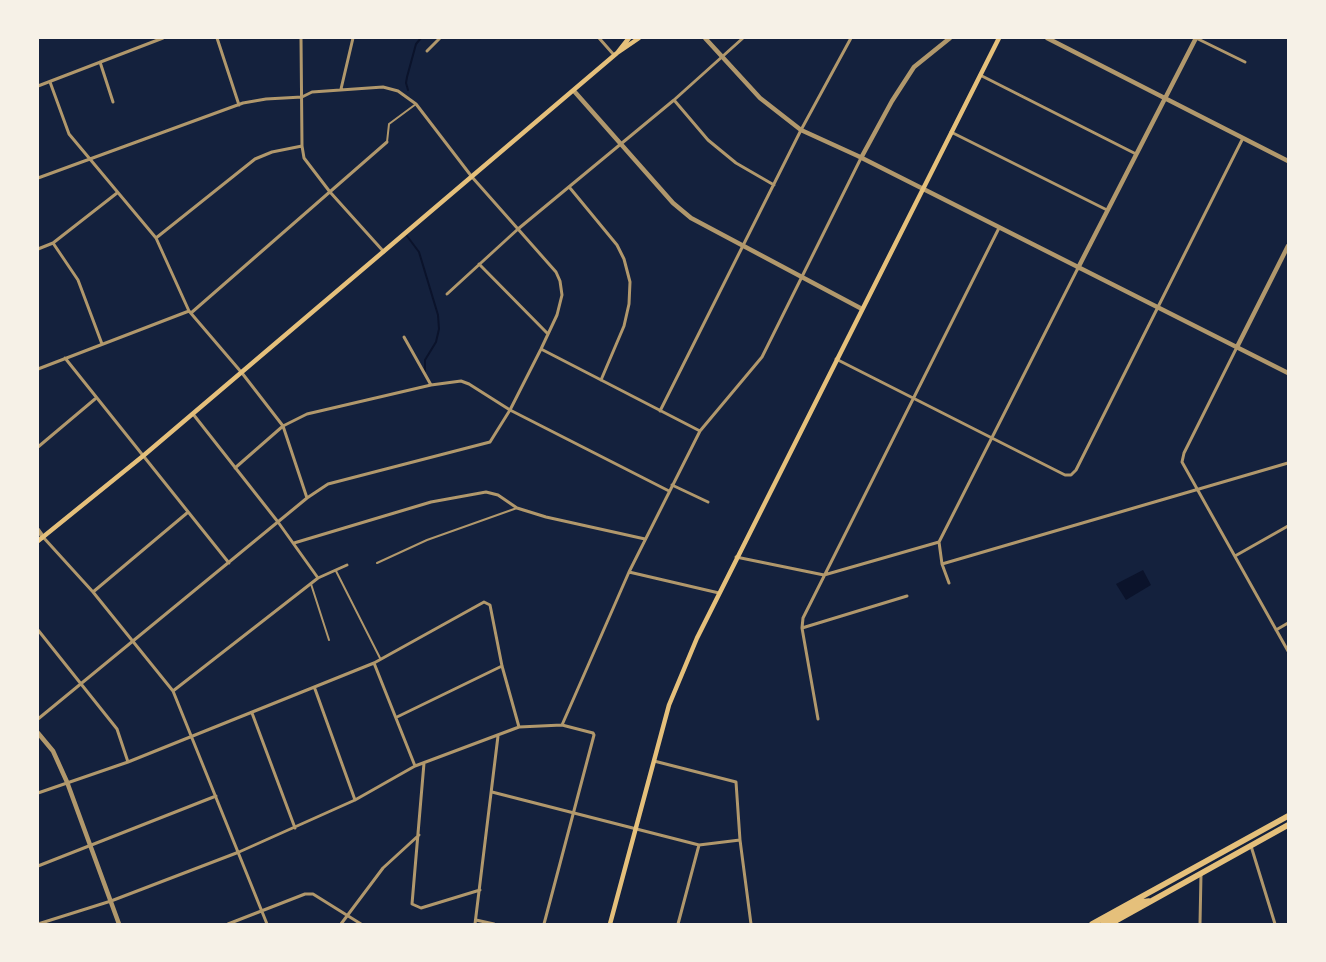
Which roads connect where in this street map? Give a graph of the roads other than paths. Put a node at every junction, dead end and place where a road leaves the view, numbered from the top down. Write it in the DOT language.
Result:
graph roads {
  1 [pos="163,38"];
  2 [pos="217,38"];
  3 [pos="301,38"];
  4 [pos="353,38"];
  5 [pos="440,38"];
  6 [pos="599,38"];
  7 [pos="629,38"];
  8 [pos="639,38"];
  9 [pos="705,38"];
  10 [pos="743,38"];
  11 [pos="851,38"];
  12 [pos="950,38"];
  13 [pos="999,38"];
  14 [pos="1047,38"];
  15 [pos="1196,38"];
  16 [pos="427,51"];
  17 [pos="615,54"];
  18 [pos="723,56"];
  19 [pos="100,62"];
  20 [pos="1245,62"];
  21 [pos="980,75"];
  22 [pos="50,82"];
  23 [pos="38,86"];
  24 [pos="341,89"];
  25 [pos="574,91"];
  26 [pos="302,97"];
  27 [pos="1166,98"];
  28 [pos="674,100"];
  29 [pos="113,102"];
  30 [pos="416,104"];
  31 [pos="239,105"];
  32 [pos="801,130"];
  33 [pos="951,132"];
  34 [pos="1244,138"];
  35 [pos="387,142"];
  36 [pos="620,143"];
  37 [pos="302,146"];
  38 [pos="1136,154"];
  39 [pos="861,158"];
  40 [pos="90,160"];
  41 [pos="1288,161"];
  42 [pos="472,177"];
  43 [pos="38,178"];
  44 [pos="774,185"];
  45 [pos="570,188"];
  46 [pos="923,189"];
  47 [pos="330,192"];
  48 [pos="116,193"];
  49 [pos="1107,210"];
  50 [pos="998,228"];
  51 [pos="518,229"];
  52 [pos="156,238"];
  53 [pos="53,243"];
  54 [pos="1288,246"];
  55 [pos="743,247"];
  56 [pos="38,249"];
  57 [pos="384,252"];
  58 [pos="479,264"];
  59 [pos="1078,268"];
  60 [pos="801,277"];
  61 [pos="447,294"];
  62 [pos="1158,307"];
  63 [pos="862,309"];
  64 [pos="190,312"];
  65 [pos="548,334"];
  66 [pos="404,337"];
  67 [pos="102,344"];
  68 [pos="1237,347"];
  69 [pos="541,349"];
  70 [pos="65,358"];
  71 [pos="836,360"];
  72 [pos="38,369"];
  73 [pos="242,373"];
  74 [pos="1288,373"];
  75 [pos="601,380"];
  76 [pos="431,385"];
  77 [pos="95,399"];
  78 [pos="913,399"];
  79 [pos="510,410"];
  80 [pos="660,411"];
  81 [pos="193,414"];
  82 [pos="283,426"];
  83 [pos="700,431"];
  84 [pos="993,439"];
  85 [pos="38,447"];
  86 [pos="143,456"];
  87 [pos="1288,463"];
  88 [pos="235,468"];
  89 [pos="672,485"];
  90 [pos="1197,490"];
  91 [pos="669,491"];
  92 [pos="307,498"];
  93 [pos="708,502"];
  94 [pos="517,508"];
  95 [pos="187,513"];
  96 [pos="278,522"];
  97 [pos="1288,526"];
  98 [pos="38,530"];
  99 [pos="43,537"];
  100 [pos="645,539"];
  101 [pos="38,541"];
  102 [pos="939,542"];
  103 [pos="294,543"];
  104 [pos="1235,556"];
  105 [pos="736,557"];
  106 [pos="229,563"];
  107 [pos="377,563"];
  108 [pos="942,564"];
  109 [pos="347,565"];
  110 [pos="336,570"];
  111 [pos="629,572"];
  112 [pos="824,576"];
  113 [pos="318,578"];
  114 [pos="949,583"];
  115 [pos="311,584"];
  116 [pos="93,592"];
  117 [pos="719,593"];
  118 [pos="907,596"];
  119 [pos="1288,623"];
  120 [pos="802,628"];
  121 [pos="38,630"];
  122 [pos="1276,630"];
  123 [pos="329,640"];
  124 [pos="132,642"];
  125 [pos="1288,652"];
  126 [pos="381,660"];
  127 [pos="374,663"];
  128 [pos="502,666"];
  129 [pos="81,684"];
  130 [pos="315,689"];
  131 [pos="173,691"];
  132 [pos="252,713"];
  133 [pos="397,717"];
  134 [pos="818,719"];
  135 [pos="38,720"];
  136 [pos="562,725"];
  137 [pos="520,728"];
  138 [pos="38,733"];
  139 [pos="192,736"];
  140 [pos="498,736"];
  141 [pos="654,761"];
  142 [pos="128,762"];
  143 [pos="424,763"];
  144 [pos="415,766"];
  145 [pos="67,782"];
  146 [pos="492,792"];
  147 [pos="38,793"];
  148 [pos="216,796"];
  149 [pos="355,800"];
  150 [pos="574,813"];
  151 [pos="1288,816"];
  152 [pos="1288,825"];
  153 [pos="635,827"];
  154 [pos="295,828"];
  155 [pos="419,835"];
  156 [pos="740,840"];
  157 [pos="92,845"];
  158 [pos="699,845"];
  159 [pos="1251,846"];
  160 [pos="239,852"];
  161 [pos="38,866"];
  162 [pos="1201,874"];
  163 [pos="480,890"];
  164 [pos="111,901"];
  165 [pos="1152,901"];
  166 [pos="262,911"];
  167 [pos="347,915"];
  168 [pos="476,920"];
  169 [pos="1098,923"];
  170 [pos="38,924"];
  171 [pos="119,924"];
  172 [pos="228,924"];
  173 [pos="267,924"];
  174 [pos="341,924"];
  175 [pos="361,924"];
  176 [pos="475,924"];
  177 [pos="494,924"];
  178 [pos="544,924"];
  179 [pos="610,924"];
  180 [pos="678,924"];
  181 [pos="751,924"];
  182 [pos="1110,924"];
  183 [pos="1200,924"];
  184 [pos="1275,924"];
  1 -- 19 [label="street"];
  2 -- 31 [label="street"];
  3 -- 26 [label="street"];
  4 -- 24 [label="street"];
  5 -- 16 [label="street"];
  6 -- 17 [label="street"];
  7 -- 17 [label="main road"];
  8 -- 17 [label="main road"];
  9 -- 18 [label="street"];
  10 -- 18 [label="street"];
  11 -- 32 [label="street"];
  12 -- 39 [label="street"];
  13 -- 21 [label="main road"];
  14 -- 27 [label="street"];
  15 -- 20 [label="street"];
  15 -- 27 [label="street"];
  17 -- 25 [label="main road"];
  18 -- 28 [label="street"];
  18 -- 32 [label="street"];
  19 -- 22 [label="street"];
  19 -- 29 [label="street"];
  21 -- 33 [label="main road"];
  21 -- 38 [label="street"];
  22 -- 23 [label="street"];
  22 -- 40 [label="street"];
  24 -- 26 [label="street"];
  24 -- 30 [label="street"];
  25 -- 36 [label="street"];
  25 -- 42 [label="main road"];
  26 -- 31 [label="street"];
  26 -- 37 [label="street"];
  27 -- 34 [label="street"];
  27 -- 38 [label="street"];
  28 -- 36 [label="street"];
  28 -- 44 [label="street"];
  30 -- 35 [label="lane"];
  30 -- 42 [label="street"];
  31 -- 40 [label="street"];
  32 -- 39 [label="street"];
  32 -- 44 [label="street"];
  33 -- 46 [label="main road"];
  33 -- 49 [label="street"];
  34 -- 41 [label="street"];
  34 -- 62 [label="street"];
  35 -- 47 [label="street"];
  36 -- 45 [label="street"];
  36 -- 55 [label="street"];
  37 -- 47 [label="street"];
  37 -- 52 [label="street"];
  38 -- 49 [label="street"];
  39 -- 46 [label="street"];
  39 -- 60 [label="street"];
  40 -- 43 [label="street"];
  40 -- 48 [label="street"];
  42 -- 51 [label="street"];
  42 -- 57 [label="main road"];
  44 -- 55 [label="street"];
  45 -- 51 [label="street"];
  45 -- 75 [label="street"];
  46 -- 50 [label="street"];
  46 -- 63 [label="main road"];
  47 -- 57 [label="street"];
  47 -- 64 [label="street"];
  48 -- 52 [label="street"];
  48 -- 53 [label="street"];
  49 -- 59 [label="street"];
  50 -- 59 [label="street"];
  50 -- 78 [label="street"];
  51 -- 58 [label="street"];
  51 -- 65 [label="street"];
  52 -- 64 [label="street"];
  53 -- 56 [label="street"];
  53 -- 67 [label="street"];
  54 -- 68 [label="street"];
  55 -- 60 [label="street"];
  55 -- 80 [label="street"];
  57 -- 73 [label="main road"];
  58 -- 61 [label="street"];
  58 -- 65 [label="street"];
  59 -- 62 [label="street"];
  59 -- 84 [label="street"];
  60 -- 63 [label="street"];
  60 -- 83 [label="street"];
  62 -- 68 [label="street"];
  62 -- 84 [label="street"];
  63 -- 71 [label="main road"];
  64 -- 67 [label="street"];
  64 -- 73 [label="street"];
  65 -- 69 [label="street"];
  66 -- 76 [label="street"];
  67 -- 70 [label="street"];
  68 -- 74 [label="street"];
  68 -- 90 [label="street"];
  69 -- 75 [label="street"];
  69 -- 79 [label="street"];
  70 -- 72 [label="street"];
  70 -- 77 [label="street"];
  71 -- 78 [label="street"];
  71 -- 105 [label="main road"];
  73 -- 81 [label="main road"];
  73 -- 82 [label="street"];
  75 -- 80 [label="street"];
  76 -- 79 [label="street"];
  76 -- 82 [label="street"];
  77 -- 85 [label="street"];
  77 -- 86 [label="street"];
  78 -- 84 [label="street"];
  78 -- 112 [label="street"];
  79 -- 91 [label="street"];
  79 -- 92 [label="street"];
  80 -- 83 [label="street"];
  81 -- 86 [label="main road"];
  81 -- 88 [label="street"];
  82 -- 88 [label="street"];
  82 -- 92 [label="street"];
  83 -- 89 [label="street"];
  84 -- 102 [label="street"];
  86 -- 95 [label="street"];
  86 -- 99 [label="main road"];
  87 -- 90 [label="street"];
  88 -- 96 [label="street"];
  89 -- 91 [label="street"];
  89 -- 93 [label="street"];
  90 -- 104 [label="street"];
  90 -- 108 [label="street"];
  91 -- 100 [label="street"];
  92 -- 96 [label="street"];
  94 -- 100 [label="street"];
  94 -- 103 [label="street"];
  94 -- 107 [label="lane"];
  95 -- 106 [label="street"];
  95 -- 116 [label="street"];
  96 -- 103 [label="street"];
  96 -- 106 [label="street"];
  97 -- 104 [label="street"];
  98 -- 99 [label="street"];
  99 -- 101 [label="main road"];
  99 -- 116 [label="street"];
  100 -- 111 [label="street"];
  102 -- 108 [label="street"];
  102 -- 112 [label="street"];
  103 -- 113 [label="street"];
  104 -- 122 [label="street"];
  105 -- 112 [label="street"];
  105 -- 117 [label="main road"];
  106 -- 124 [label="street"];
  108 -- 114 [label="street"];
  109 -- 110 [label="street"];
  110 -- 113 [label="street"];
  110 -- 126 [label="lane"];
  111 -- 117 [label="street"];
  111 -- 136 [label="street"];
  112 -- 120 [label="street"];
  113 -- 115 [label="street"];
  115 -- 123 [label="lane"];
  115 -- 131 [label="street"];
  116 -- 124 [label="street"];
  117 -- 141 [label="main road"];
  118 -- 120 [label="street"];
  119 -- 122 [label="street"];
  120 -- 134 [label="street"];
  121 -- 129 [label="street"];
  122 -- 125 [label="street"];
  124 -- 129 [label="street"];
  124 -- 131 [label="street"];
  126 -- 127 [label="street"];
  126 -- 128 [label="street"];
  127 -- 130 [label="street"];
  127 -- 133 [label="street"];
  128 -- 133 [label="street"];
  128 -- 137 [label="street"];
  129 -- 135 [label="street"];
  129 -- 142 [label="street"];
  130 -- 132 [label="street"];
  130 -- 149 [label="street"];
  131 -- 139 [label="street"];
  132 -- 139 [label="street"];
  132 -- 154 [label="street"];
  133 -- 144 [label="street"];
  136 -- 137 [label="street"];
  136 -- 150 [label="street"];
  137 -- 140 [label="street"];
  138 -- 145 [label="street"];
  139 -- 142 [label="street"];
  139 -- 148 [label="street"];
  140 -- 143 [label="street"];
  140 -- 146 [label="street"];
  141 -- 153 [label="main road"];
  141 -- 156 [label="street"];
  142 -- 145 [label="street"];
  143 -- 144 [label="street"];
  143 -- 155 [label="street"];
  144 -- 149 [label="street"];
  145 -- 147 [label="street"];
  145 -- 157 [label="street"];
  146 -- 150 [label="street"];
  146 -- 163 [label="street"];
  148 -- 157 [label="street"];
  148 -- 160 [label="street"];
  149 -- 154 [label="street"];
  150 -- 153 [label="street"];
  150 -- 178 [label="street"];
  151 -- 169 [label="highway"];
  152 -- 159 [label="highway"];
  153 -- 158 [label="street"];
  153 -- 179 [label="main road"];
  154 -- 160 [label="street"];
  155 -- 163 [label="street"];
  155 -- 167 [label="street"];
  156 -- 158 [label="street"];
  156 -- 181 [label="street"];
  157 -- 161 [label="street"];
  157 -- 164 [label="street"];
  158 -- 180 [label="street"];
  159 -- 162 [label="highway"];
  159 -- 184 [label="street"];
  160 -- 164 [label="street"];
  160 -- 166 [label="street"];
  162 -- 165 [label="highway"];
  162 -- 183 [label="street"];
  163 -- 168 [label="street"];
  164 -- 170 [label="street"];
  164 -- 171 [label="street"];
  165 -- 169 [label="highway"];
  165 -- 182 [label="highway"];
  166 -- 167 [label="street"];
  166 -- 172 [label="street"];
  166 -- 173 [label="street"];
  167 -- 174 [label="street"];
  167 -- 175 [label="street"];
  168 -- 176 [label="street"];
  168 -- 177 [label="street"];
}
